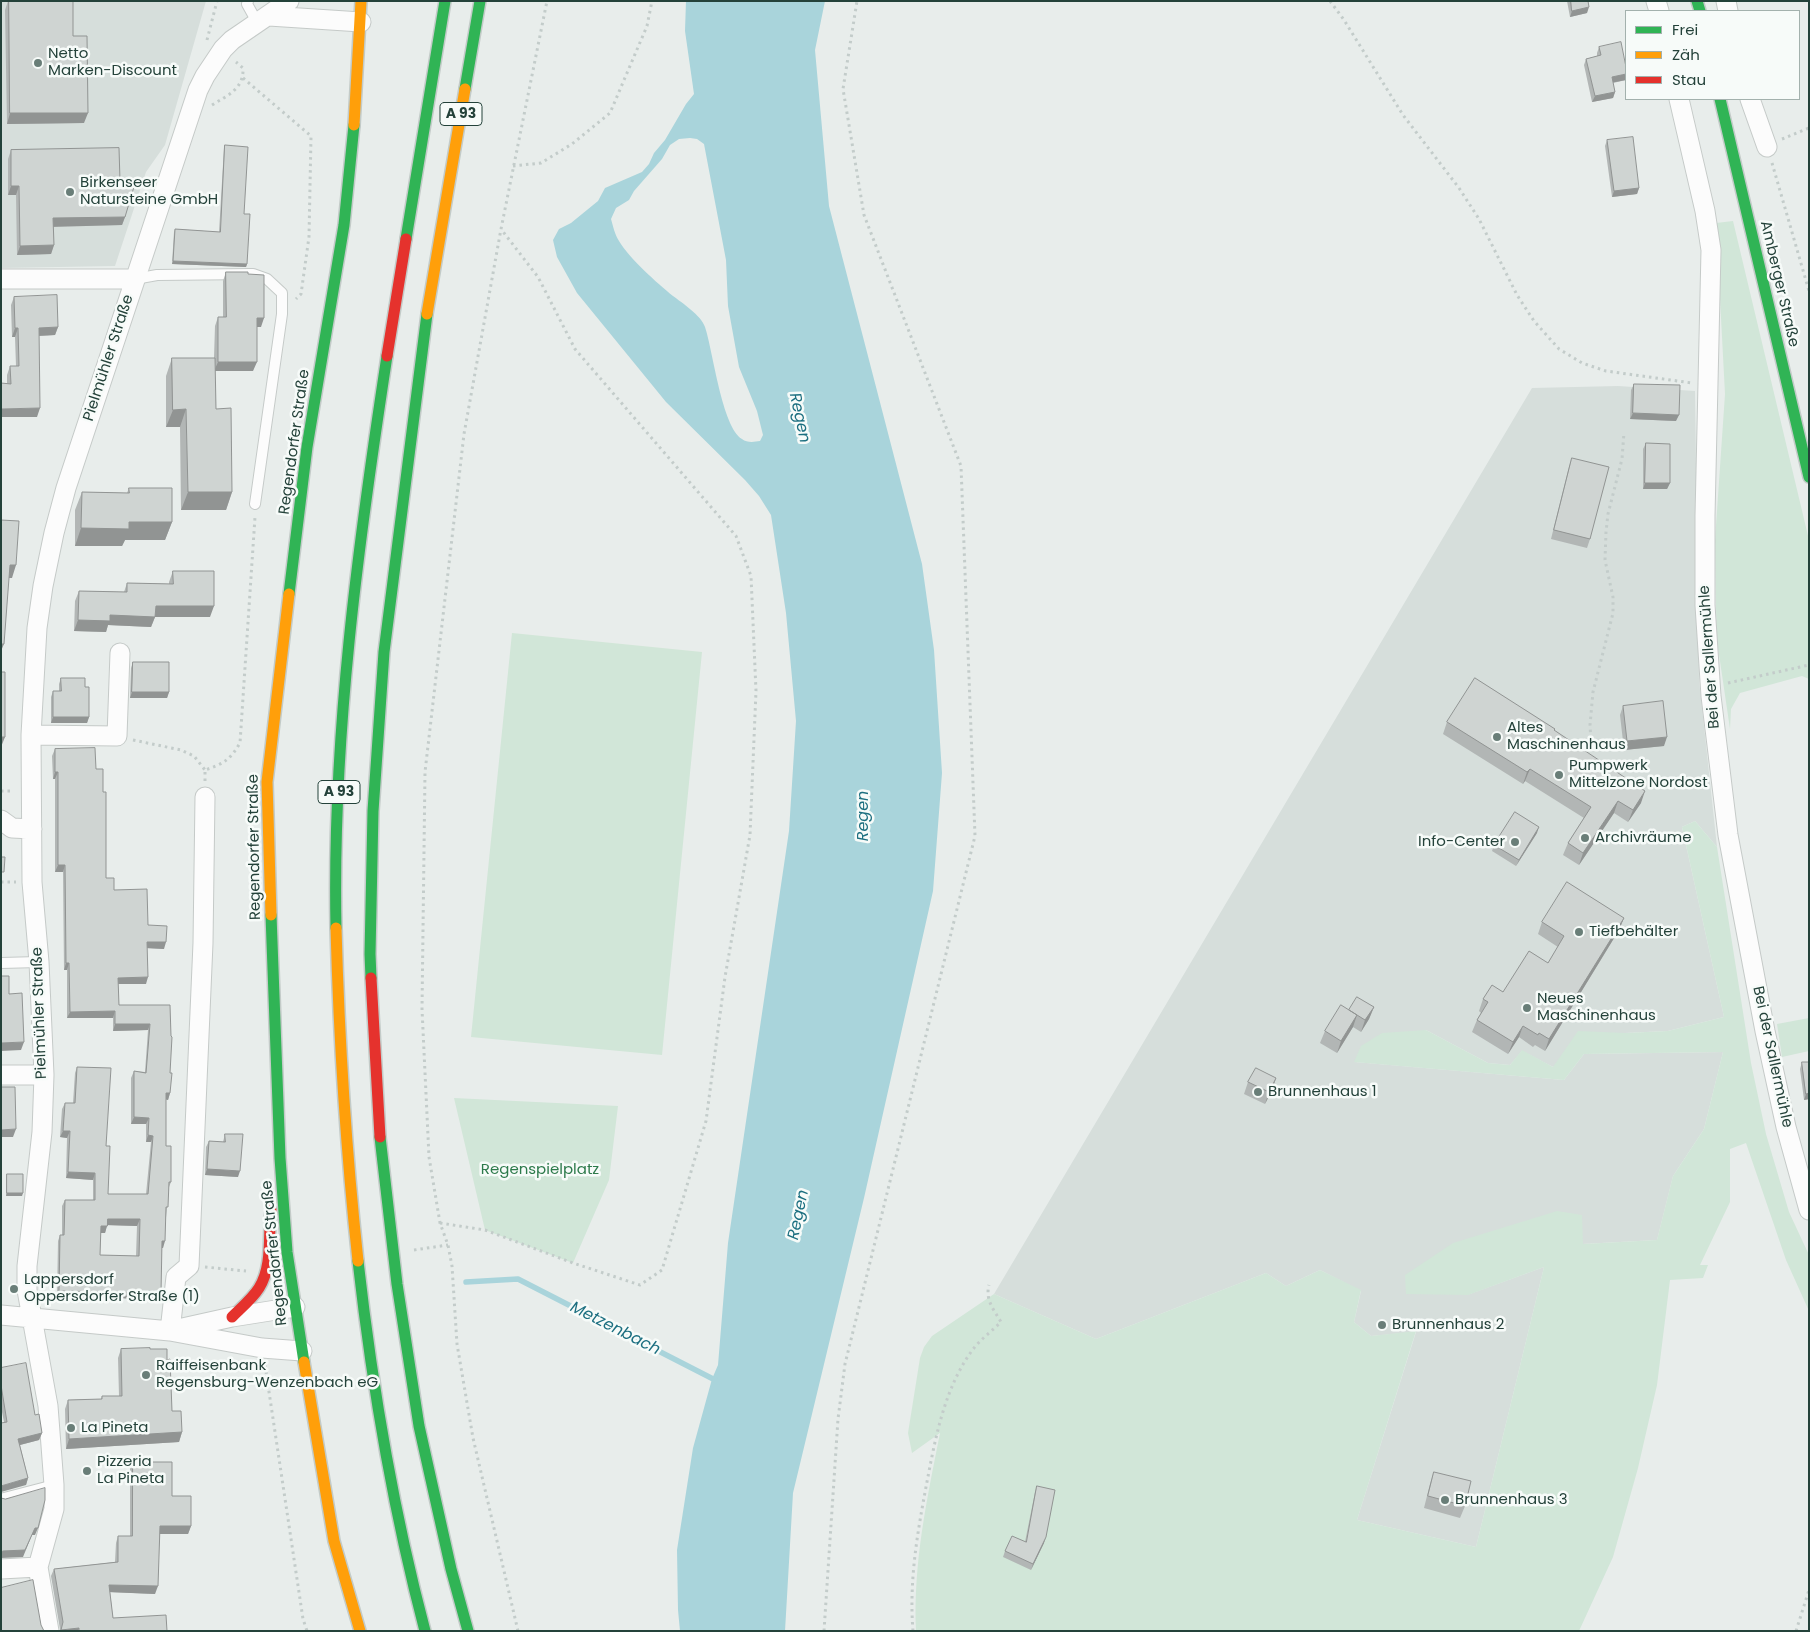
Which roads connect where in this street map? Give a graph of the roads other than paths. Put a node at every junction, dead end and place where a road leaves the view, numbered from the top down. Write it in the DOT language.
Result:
graph roads {
  1 [pos="248,1"];
  2 [pos="289,1"];
  3 [pos="361,1"];
  4 [pos="445,1"];
  5 [pos="480,1"];
  6 [pos="263,19"];
  7 [pos="361,22"];
  8 [pos="1679,100"];
  9 [pos="1720,100"];
  10 [pos="1750,100"];
  11 [pos="1767,147"];
  12 [pos="135,279"];
  13 [pos="1,280"];
  14 [pos="1809,477"];
  15 [pos="255,504"];
  16 [pos="120,652"];
  17 [pos="31,735"];
  18 [pos="205,797"];
  19 [pos="1,820"];
  20 [pos="32,829"];
  21 [pos="39,962"];
  22 [pos="1,963"];
  23 [pos="1,1075"];
  24 [pos="44,1075"];
  25 [pos="280,1158"];
  26 [pos="1809,1210"];
  27 [pos="295,1307"];
  28 [pos="1,1315"];
  29 [pos="232,1317"];
  30 [pos="32,1318"];
  31 [pos="170,1331"];
  32 [pos="302,1351"];
  33 [pos="54,1485"];
  34 [pos="1,1499"];
  35 [pos="38,1567"];
  36 [pos="1,1569"];
  37 [pos="49,1631"];
  38 [pos="360,1631"];
  39 [pos="425,1631"];
  40 [pos="468,1631"];
  1 -- 6 [label="lane"];
  2 -- 6 [label="street, Pielmühler Straße"];
  3 -- 7 [label="main road, Regendorfer Straße"];
  4 -- 39 [label="main road, A 93"];
  5 -- 40 [label="main road, A 93"];
  6 -- 7 [label="street"];
  6 -- 12 [label="street, Pielmühler Straße"];
  7 -- 25 [label="main road, Regendorfer Straße"];
  8 -- 26 [label="street, Bei der Sallermühle"];
  9 -- 14 [label="main road, Amberger Straße"];
  10 -- 11 [label="street"];
  12 -- 13 [label="street"];
  12 -- 15 [label="lane"];
  12 -- 17 [label="street, Pielmühler Straße"];
  16 -- 17 [label="street"];
  17 -- 20 [label="street, Pielmühler Straße"];
  18 -- 31 [label="street"];
  19 -- 20 [label="street"];
  20 -- 21 [label="street, Pielmühler Straße"];
  21 -- 22 [label="lane"];
  21 -- 24 [label="street, Pielmühler Straße"];
  23 -- 24 [label="street"];
  24 -- 30 [label="street, Pielmühler Straße"];
  25 -- 27 [label="main road, Regendorfer Straße"];
  25 -- 29 [label="main road"];
  27 -- 29 [label="street"];
  27 -- 32 [label="main road, Regendorfer Straße"];
  28 -- 30 [label="street"];
  29 -- 31 [label="street"];
  30 -- 31 [label="street"];
  30 -- 33 [label="street, Pielmühler Straße"];
  31 -- 32 [label="street"];
  32 -- 38 [label="main road, Regendorfer Straße"];
  33 -- 34 [label="lane"];
  33 -- 35 [label="street, Pielmühler Straße"];
  35 -- 36 [label="street"];
  35 -- 37 [label="street"];
}
